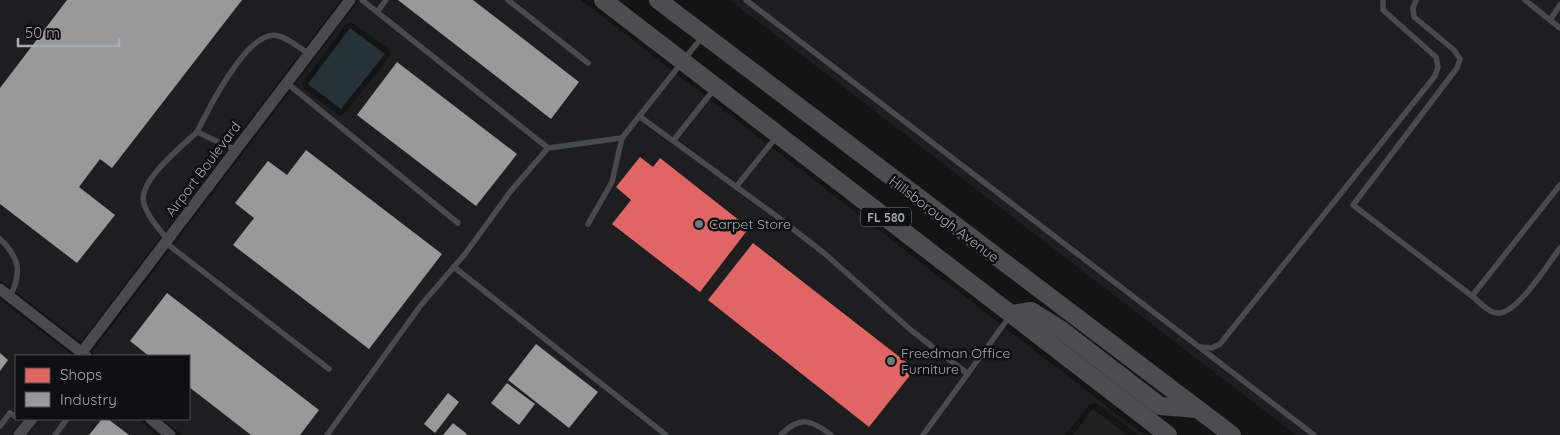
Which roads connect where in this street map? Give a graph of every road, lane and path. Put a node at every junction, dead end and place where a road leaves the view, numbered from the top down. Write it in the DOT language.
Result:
graph roads {
  1 [pos="350,0"];
  2 [pos="362,0"];
  3 [pos="386,0"];
  4 [pos="508,0"];
  5 [pos="603,0"];
  6 [pos="658,0"];
  7 [pos="746,0"];
  8 [pos="1383,0"];
  9 [pos="1416,0"];
  10 [pos="1525,0"];
  11 [pos="1560,5"];
  12 [pos="377,12"];
  13 [pos="1550,20"];
  14 [pos="1560,28"];
  15 [pos="703,35"];
  16 [pos="309,54"];
  17 [pos="682,61"];
  18 [pos="588,63"];
  19 [pos="287,83"];
  20 [pos="716,87"];
  21 [pos="639,116"];
  22 [pos="196,132"];
  23 [pos="778,135"];
  24 [pos="622,138"];
  25 [pos="673,141"];
  26 [pos="548,148"];
  27 [pos="236,150"];
  28 [pos="1560,186"];
  29 [pos="736,187"];
  30 [pos="458,222"];
  31 [pos="588,224"];
  32 [pos="0,239"];
  33 [pos="167,241"];
  34 [pos="1560,248"];
  35 [pos="454,267"];
  36 [pos="0,289"];
  37 [pos="1472,296"];
  38 [pos="10,297"];
  39 [pos="1012,314"];
  40 [pos="1198,346"];
  41 [pos="82,355"];
  42 [pos="329,370"];
  43 [pos="968,374"];
  44 [pos="1196,409"];
  45 [pos="15,416"];
  46 [pos="23,420"];
  47 [pos="66,420"];
  48 [pos="152,420"];
  49 [pos="0,426"];
  50 [pos="20,435"];
  51 [pos="55,435"];
  52 [pos="170,435"];
  53 [pos="327,435"];
  54 [pos="666,435"];
  55 [pos="782,435"];
  56 [pos="831,435"];
  57 [pos="923,435"];
  58 [pos="1168,435"];
  59 [pos="1232,435"];
  60 [pos="1314,435"];
  1 -- 16 [label="street, Airport Boulevard"];
  2 -- 12 [label="lane"];
  3 -- 12 [label="lane"];
  4 -- 18 [label="lane"];
  5 -- 17 [label="main road, FL 580"];
  6 -- 15 [label="main road, Hillsborough Avenue / FL 580"];
  7 -- 40 [label="lane"];
  8 -- 40 [label="lane"];
  9 -- 37 [label="lane"];
  10 -- 13 [label="lane"];
  11 -- 13 [label="lane"];
  12 -- 26 [label="lane"];
  13 -- 14 [label="lane"];
  15 -- 17 [label="lane"];
  15 -- 44 [label="main road, Hillsborough Avenue / FL 580"];
  16 -- 19 [label="street, Airport Boulevard"];
  16 -- 22 [label="lane"];
  17 -- 20 [label="main road, FL 580"];
  17 -- 21 [label="lane"];
  19 -- 27 [label="street, Airport Boulevard"];
  19 -- 30 [label="lane"];
  20 -- 23 [label="main road, FL 580"];
  20 -- 25 [label="lane"];
  21 -- 24 [label="lane"];
  21 -- 25 [label="lane"];
  22 -- 27 [label="lane"];
  22 -- 33 [label="lane"];
  23 -- 29 [label="lane"];
  23 -- 39 [label="main road, FL 580"];
  24 -- 26 [label="lane"];
  24 -- 31 [label="lane"];
  25 -- 29 [label="lane"];
  26 -- 35 [label="lane"];
  27 -- 33 [label="street, Airport Boulevard"];
  28 -- 37 [label="lane"];
  29 -- 43 [label="lane"];
  32 -- 38 [label="lane"];
  33 -- 41 [label="street, Airport Boulevard"];
  33 -- 42 [label="lane"];
  34 -- 37 [label="lane"];
  35 -- 53 [label="lane"];
  35 -- 54 [label="lane"];
  36 -- 38 [label="street"];
  38 -- 41 [label="street"];
  39 -- 43 [label="lane"];
  39 -- 44 [label="main road"];
  39 -- 58 [label="main road, FL 580"];
  40 -- 60 [label="lane"];
  43 -- 57 [label="lane"];
  44 -- 59 [label="main road, Hillsborough Avenue / FL 580"];
  45 -- 49 [label="lane"];
  46 -- 50 [label="street"];
  47 -- 51 [label="lane"];
  48 -- 52 [label="street"];
  55 -- 56 [label="lane"];
}
